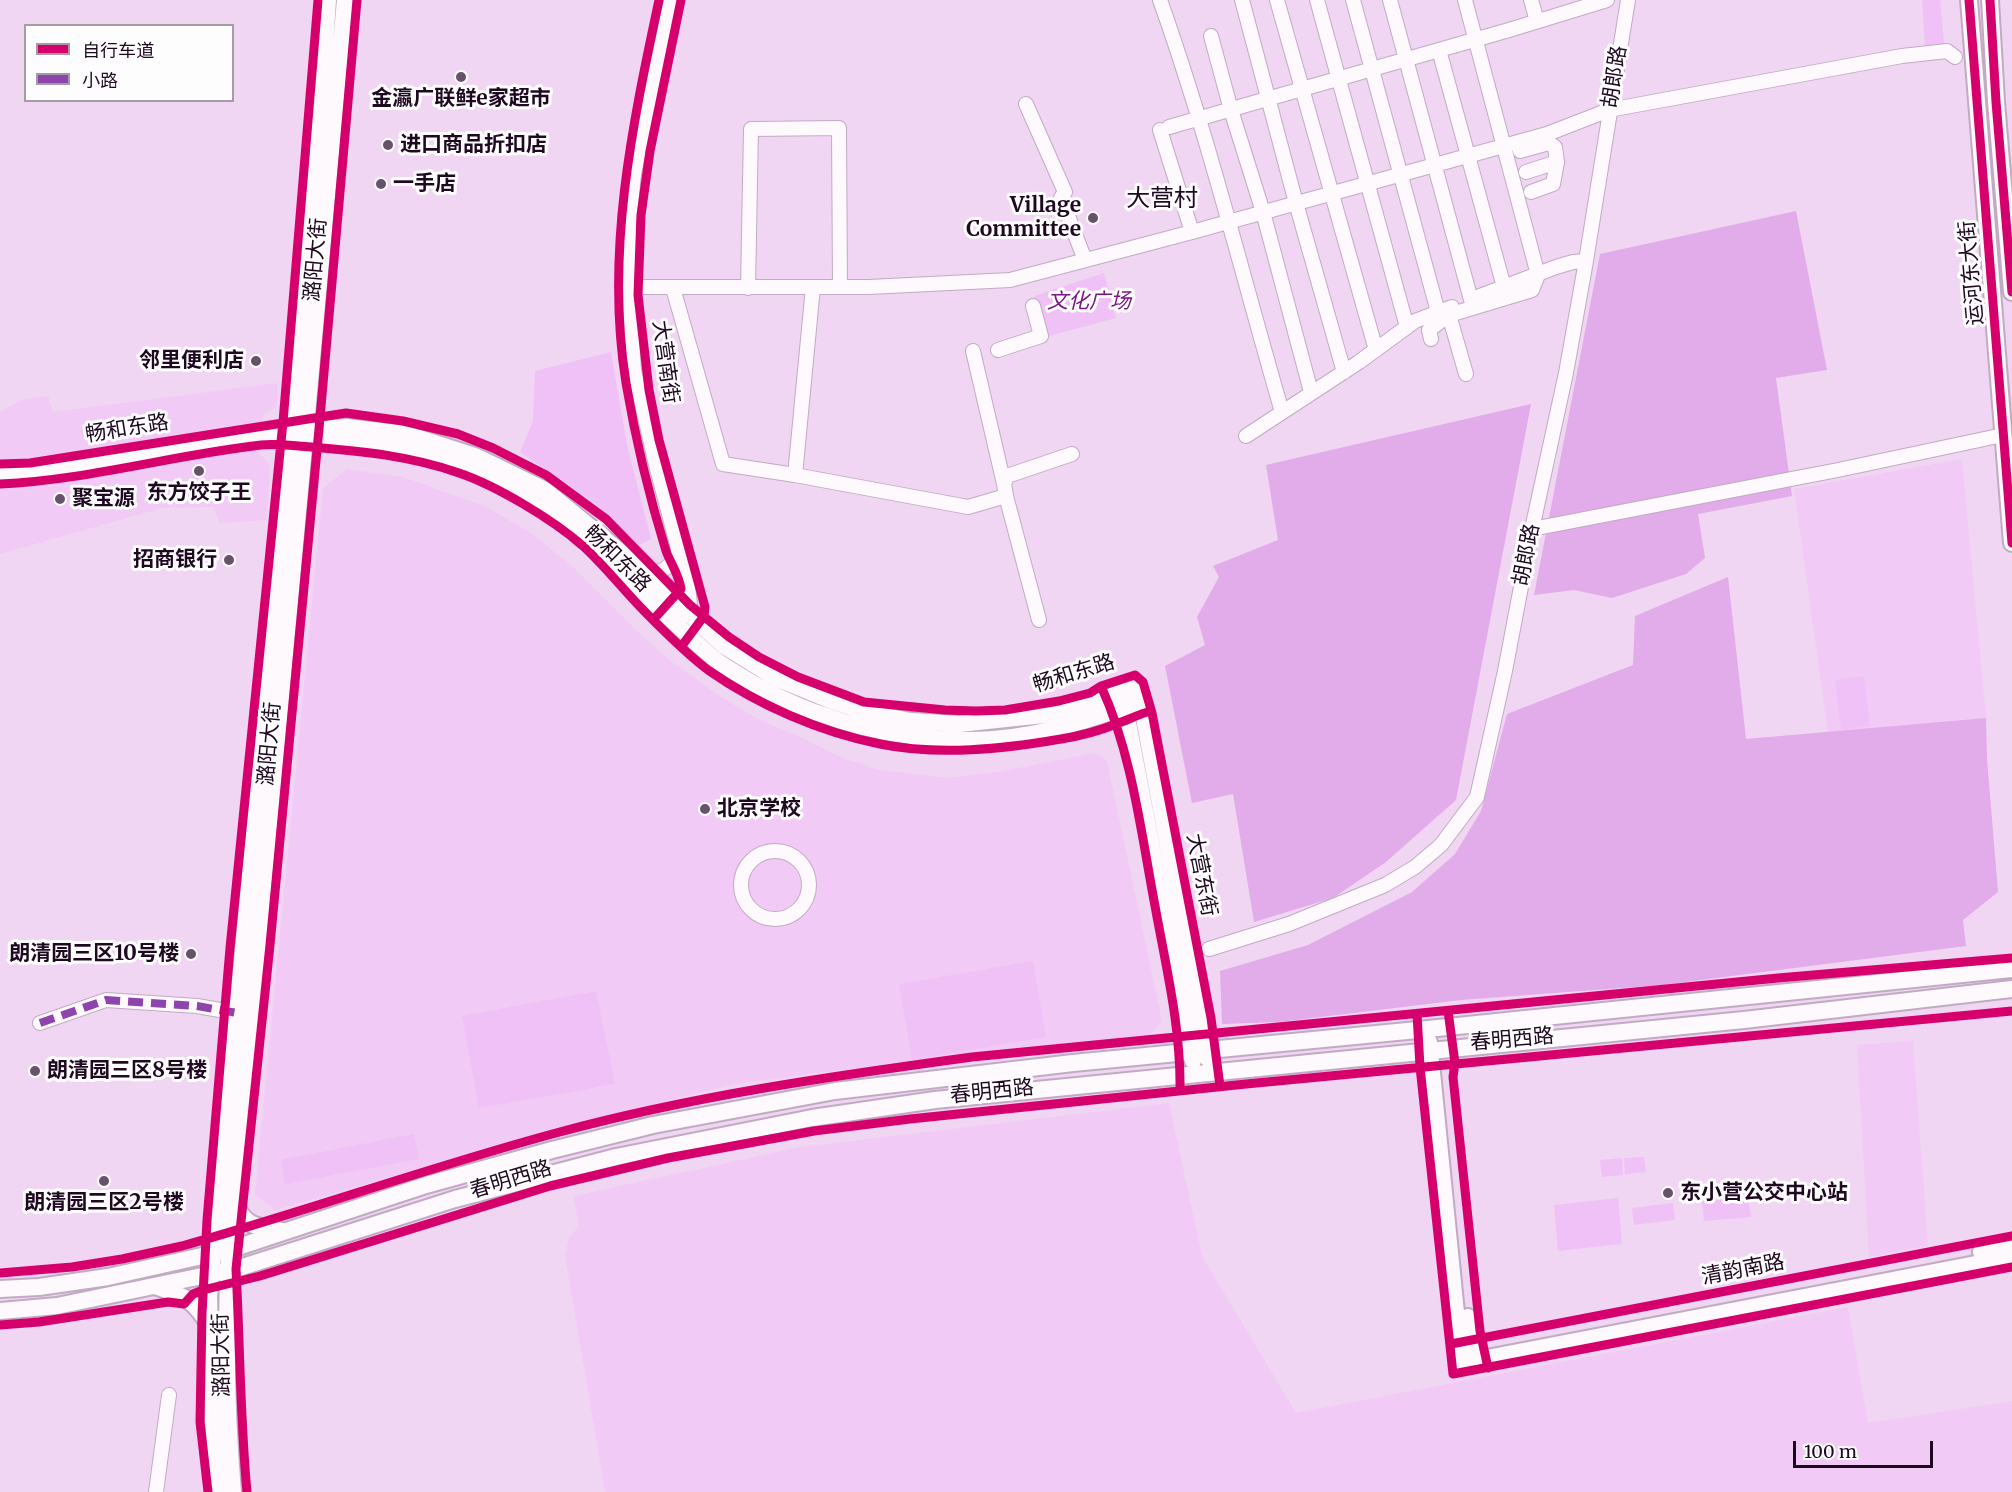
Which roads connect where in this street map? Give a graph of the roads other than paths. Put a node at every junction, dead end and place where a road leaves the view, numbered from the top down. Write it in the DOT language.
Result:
graph roads {
  1 [pos="328,0"];
  2 [pos="345,0"];
  3 [pos="671,0"];
  4 [pos="1160,0"];
  5 [pos="1242,0"];
  6 [pos="1277,0"];
  7 [pos="1317,0"];
  8 [pos="1353,0"];
  9 [pos="1390,0"];
  10 [pos="1465,0"];
  11 [pos="1531,0"];
  12 [pos="1606,0"];
  13 [pos="1628,0"];
  14 [pos="1969,0"];
  15 [pos="1990,0"];
  16 [pos="1537,21"];
  17 [pos="1211,36"];
  18 [pos="1476,40"];
  19 [pos="1439,50"];
  20 [pos="1955,57"];
  21 [pos="1406,59"];
  22 [pos="1372,69"];
  23 [pos="1339,79"];
  24 [pos="1302,89"];
  25 [pos="1267,99"];
  26 [pos="1026,104"];
  27 [pos="1231,110"];
  28 [pos="1609,110"];
  29 [pos="1200,118"];
  30 [pos="1548,139"];
  31 [pos="1505,146"];
  32 [pos="1520,151"];
  33 [pos="1468,156"];
  34 [pos="1557,162"];
  35 [pos="1435,165"];
  36 [pos="1526,172"];
  37 [pos="1400,174"];
  38 [pos="1368,183"];
  39 [pos="1531,192"];
  40 [pos="1332,193"];
  41 [pos="1296,203"];
  42 [pos="1263,212"];
  43 [pos="1228,222"];
  44 [pos="1192,232"];
  45 [pos="1085,260"];
  46 [pos="1586,261"];
  47 [pos="1538,275"];
  48 [pos="630,287"];
  49 [pos="813,287"];
  50 [pos="840,287"];
  51 [pos="1504,287"];
  52 [pos="673,288"];
  53 [pos="748,288"];
  54 [pos="2012,292"];
  55 [pos="1471,300"];
  56 [pos="1033,306"];
  57 [pos="1443,314"];
  58 [pos="1407,327"];
  59 [pos="1431,339"];
  60 [pos="998,350"];
  61 [pos="1376,350"];
  62 [pos="973,351"];
  63 [pos="1344,372"];
  64 [pos="1466,374"];
  65 [pos="1311,392"];
  66 [pos="1282,412"];
  67 [pos="302,433"];
  68 [pos="2003,435"];
  69 [pos="1246,436"];
  70 [pos="1072,454"];
  71 [pos="0,475"];
  72 [pos="795,475"];
  73 [pos="1005,490"];
  74 [pos="1532,530"];
  75 [pos="2012,543"];
  76 [pos="679,551"];
  77 [pos="644,573"];
  78 [pos="681,618"];
  79 [pos="1039,620"];
  80 [pos="1132,697"];
  81 [pos="809,888"];
  82 [pos="1209,949"];
  83 [pos="2012,969"];
  84 [pos="2012,989"];
  85 [pos="237,1012"];
  86 [pos="40,1023"];
  87 [pos="1433,1028"];
  88 [pos="1435,1051"];
  89 [pos="1199,1052"];
  90 [pos="1203,1073"];
  91 [pos="232,1195"];
  92 [pos="294,1229"];
  93 [pos="2012,1245"];
  94 [pos="221,1252"];
  95 [pos="2012,1257"];
  96 [pos="271,1259"];
  97 [pos="220,1272"];
  98 [pos="155,1286"];
  99 [pos="0,1289"];
  100 [pos="0,1311"];
  101 [pos="210,1326"];
  102 [pos="1468,1355"];
  103 [pos="169,1395"];
  104 [pos="156,1492"];
  105 [pos="219,1492"];
  106 [pos="233,1492"];
  1 -- 67 [label="main road, 潞阳大街"];
  2 -- 67 [label="main road, 潞阳大街"];
  3 -- 48 [label="street, 大营南街"];
  4 -- 29 [label="street"];
  5 -- 25 [label="street"];
  6 -- 24 [label="street"];
  7 -- 23 [label="street"];
  8 -- 22 [label="street"];
  9 -- 21 [label="street"];
  10 -- 18 [label="street"];
  11 -- 16 [label="street"];
  12 -- 16 [label="street"];
  13 -- 28 [label="street, 胡郎路"];
  14 -- 68 [label="main road, 运河东大街"];
  15 -- 54 [label="main road, 运河东大街"];
  16 -- 18 [label="street"];
  17 -- 27 [label="street"];
  18 -- 19 [label="street"];
  18 -- 31 [label="street"];
  19 -- 21 [label="street"];
  19 -- 33 [label="street"];
  20 -- 28 [label="street"];
  21 -- 22 [label="street"];
  21 -- 35 [label="street"];
  22 -- 23 [label="street"];
  22 -- 37 [label="street"];
  23 -- 24 [label="street"];
  23 -- 38 [label="street"];
  24 -- 25 [label="street"];
  24 -- 40 [label="street"];
  25 -- 27 [label="street"];
  25 -- 41 [label="street"];
  26 -- 45 [label="street"];
  27 -- 29 [label="street"];
  27 -- 42 [label="street"];
  28 -- 30 [label="street"];
  28 -- 46 [label="street, 胡郎路"];
  29 -- 43 [label="street"];
  29 -- 44 [label="street"];
  30 -- 31 [label="street"];
  30 -- 32 [label="street"];
  30 -- 34 [label="street"];
  31 -- 33 [label="street"];
  31 -- 47 [label="street"];
  33 -- 35 [label="street"];
  33 -- 51 [label="street"];
  34 -- 36 [label="street"];
  34 -- 39 [label="street"];
  35 -- 37 [label="street"];
  35 -- 55 [label="street"];
  37 -- 38 [label="street"];
  37 -- 57 [label="street"];
  38 -- 40 [label="street"];
  38 -- 58 [label="street"];
  40 -- 41 [label="street"];
  40 -- 61 [label="street"];
  41 -- 42 [label="street"];
  41 -- 63 [label="street"];
  42 -- 43 [label="street"];
  42 -- 65 [label="street"];
  43 -- 44 [label="street"];
  43 -- 66 [label="street"];
  44 -- 45 [label="street"];
  45 -- 50 [label="street"];
  46 -- 47 [label="street"];
  46 -- 74 [label="street, 胡郎路"];
  47 -- 51 [label="street"];
  47 -- 57 [label="street"];
  48 -- 52 [label="street"];
  48 -- 76 [label="street, 大营南街"];
  49 -- 50 [label="street"];
  49 -- 53 [label="street"];
  49 -- 72 [label="street"];
  50 -- 53 [label="street"];
  51 -- 55 [label="street"];
  52 -- 53 [label="street"];
  52 -- 72 [label="street"];
  55 -- 57 [label="street"];
  56 -- 60 [label="street"];
  57 -- 58 [label="street"];
  57 -- 59 [label="street"];
  57 -- 64 [label="street"];
  58 -- 61 [label="street"];
  61 -- 63 [label="street"];
  62 -- 73 [label="street"];
  63 -- 65 [label="street"];
  65 -- 66 [label="street"];
  66 -- 69 [label="street"];
  67 -- 71 [label="street, 畅和东路"];
  67 -- 77 [label="main road, 畅和东路"];
  67 -- 78 [label="main road, 畅和东路"];
  67 -- 85 [label="main road, 潞阳大街"];
  67 -- 91 [label="main road, 潞阳大街"];
  68 -- 74 [label="street"];
  68 -- 75 [label="main road, 运河东大街"];
  70 -- 73 [label="street"];
  72 -- 73 [label="street"];
  73 -- 79 [label="street"];
  74 -- 82 [label="street, 胡郎路"];
  76 -- 77 [label="street"];
  76 -- 78 [label="street, 大营南街"];
  77 -- 78 [label="main road, 畅和东路"];
  78 -- 80 [label="main road, 畅和东路"];
  80 -- 89 [label="main road, 大营东街"];
  81 -- 81 [label="street"];
  83 -- 87 [label="main road, 春明西路"];
  84 -- 88 [label="main road, 春明西路"];
  85 -- 86 [label="street"];
  85 -- 94 [label="main road, 潞阳大街"];
  87 -- 88 [label="main road"];
  87 -- 89 [label="main road, 春明西路"];
  88 -- 90 [label="main road, 春明西路"];
  88 -- 102 [label="main road"];
  89 -- 90 [label="main road, 大营东街"];
  89 -- 92 [label="main road, 春明西路"];
  90 -- 96 [label="main road, 春明西路"];
  91 -- 92 [label="main road"];
  91 -- 94 [label="main road, 潞阳大街"];
  92 -- 94 [label="main road, 春明西路"];
  92 -- 96 [label="main road"];
  93 -- 102 [label="main road, 清韵南路"];
  94 -- 97 [label="main road, 潞阳大街"];
  94 -- 99 [label="main road, 春明西路"];
  95 -- 102 [label="main road, 清韵南路"];
  96 -- 97 [label="main road, 春明西路"];
  97 -- 98 [label="main road, 春明西路"];
  97 -- 101 [label="main road, 潞阳大街"];
  97 -- 106 [label="main road, 潞阳大街"];
  98 -- 100 [label="main road, 春明西路"];
  98 -- 101 [label="main road"];
  101 -- 105 [label="main road, 潞阳大街"];
  103 -- 104 [label="street"];
}
